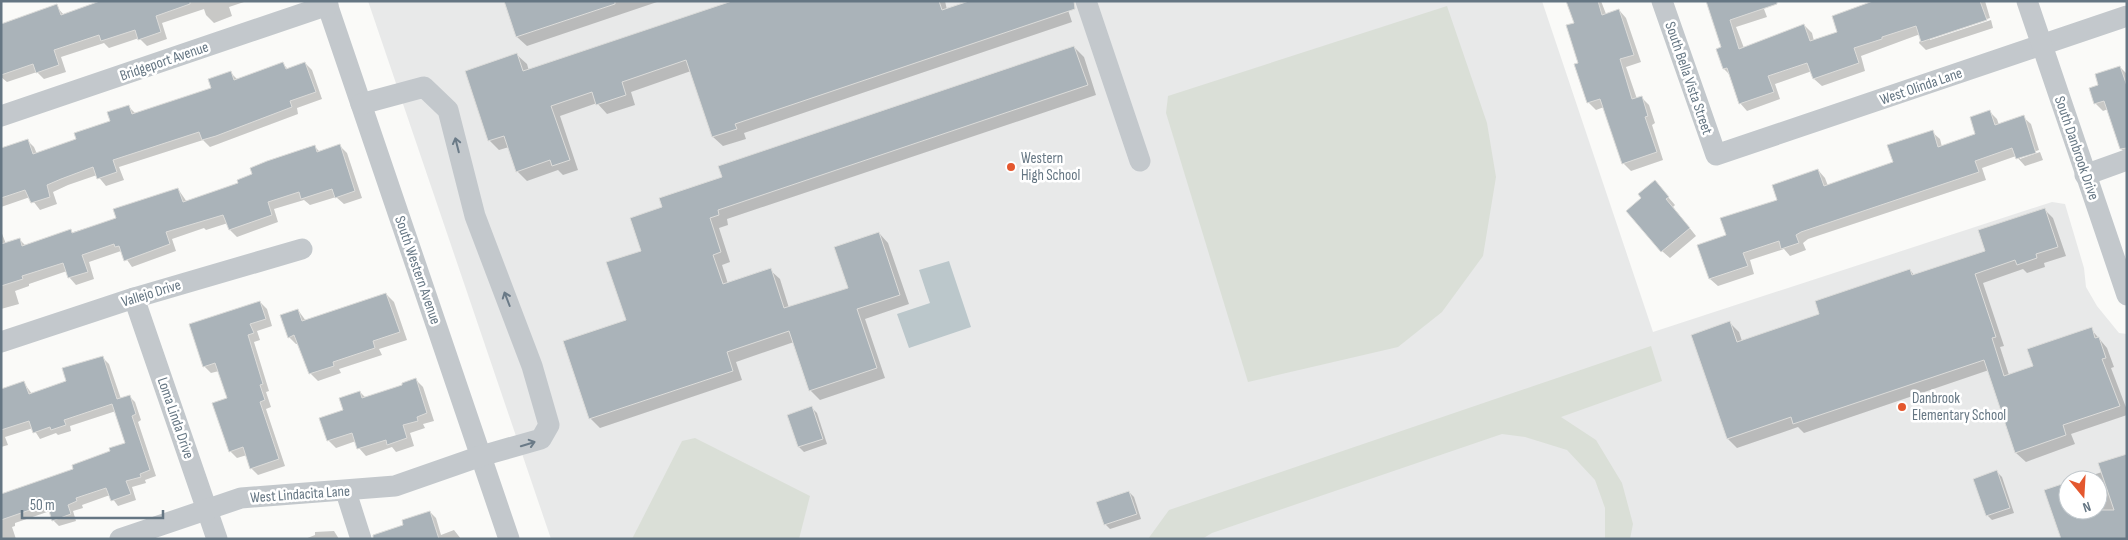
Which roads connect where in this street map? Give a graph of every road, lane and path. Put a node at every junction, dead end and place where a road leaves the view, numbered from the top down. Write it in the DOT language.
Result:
graph roads {
  1 [pos="1086,1"];
  2 [pos="1662,1"];
  3 [pos="2027,1"];
  4 [pos="327,3"];
  5 [pos="2127,16"];
  6 [pos="2042,45"];
  7 [pos="361,104"];
  8 [pos="1,116"];
  9 [pos="1716,155"];
  10 [pos="2127,160"];
  11 [pos="1140,162"];
  12 [pos="2085,175"];
  13 [pos="302,249"];
  14 [pos="2127,295"];
  15 [pos="134,298"];
  16 [pos="1,342"];
  17 [pos="481,456"];
  18 [pos="346,492"];
  19 [pos="208,509"];
  20 [pos="120,539"];
  21 [pos="217,539"];
  22 [pos="361,539"];
  23 [pos="509,539"];
  1 -- 11 [label="street"];
  2 -- 9 [label="street, South Bella Vista Street"];
  3 -- 6 [label="street, South Danbrook Drive"];
  4 -- 7 [label="street, South Western Avenue"];
  4 -- 8 [label="street, Bridgeport Avenue"];
  5 -- 6 [label="street, West Olinda Lane"];
  6 -- 9 [label="street, West Olinda Lane"];
  6 -- 12 [label="street, South Danbrook Drive"];
  7 -- 17 [label="street, South Western Avenue"];
  17 -- 7 [label="street, West Lindacita Lane, one-way"];
  10 -- 12 [label="street"];
  12 -- 14 [label="street, South Danbrook Drive"];
  13 -- 15 [label="street, Vallejo Drive"];
  15 -- 16 [label="street, Vallejo Drive"];
  15 -- 19 [label="street, Loma Linda Drive"];
  17 -- 18 [label="street, West Lindacita Lane"];
  17 -- 23 [label="street, South Western Avenue"];
  18 -- 19 [label="street, West Lindacita Lane"];
  18 -- 22 [label="street"];
  19 -- 20 [label="street, West Lindacita Lane"];
  19 -- 21 [label="street, Loma Linda Drive"];
}
